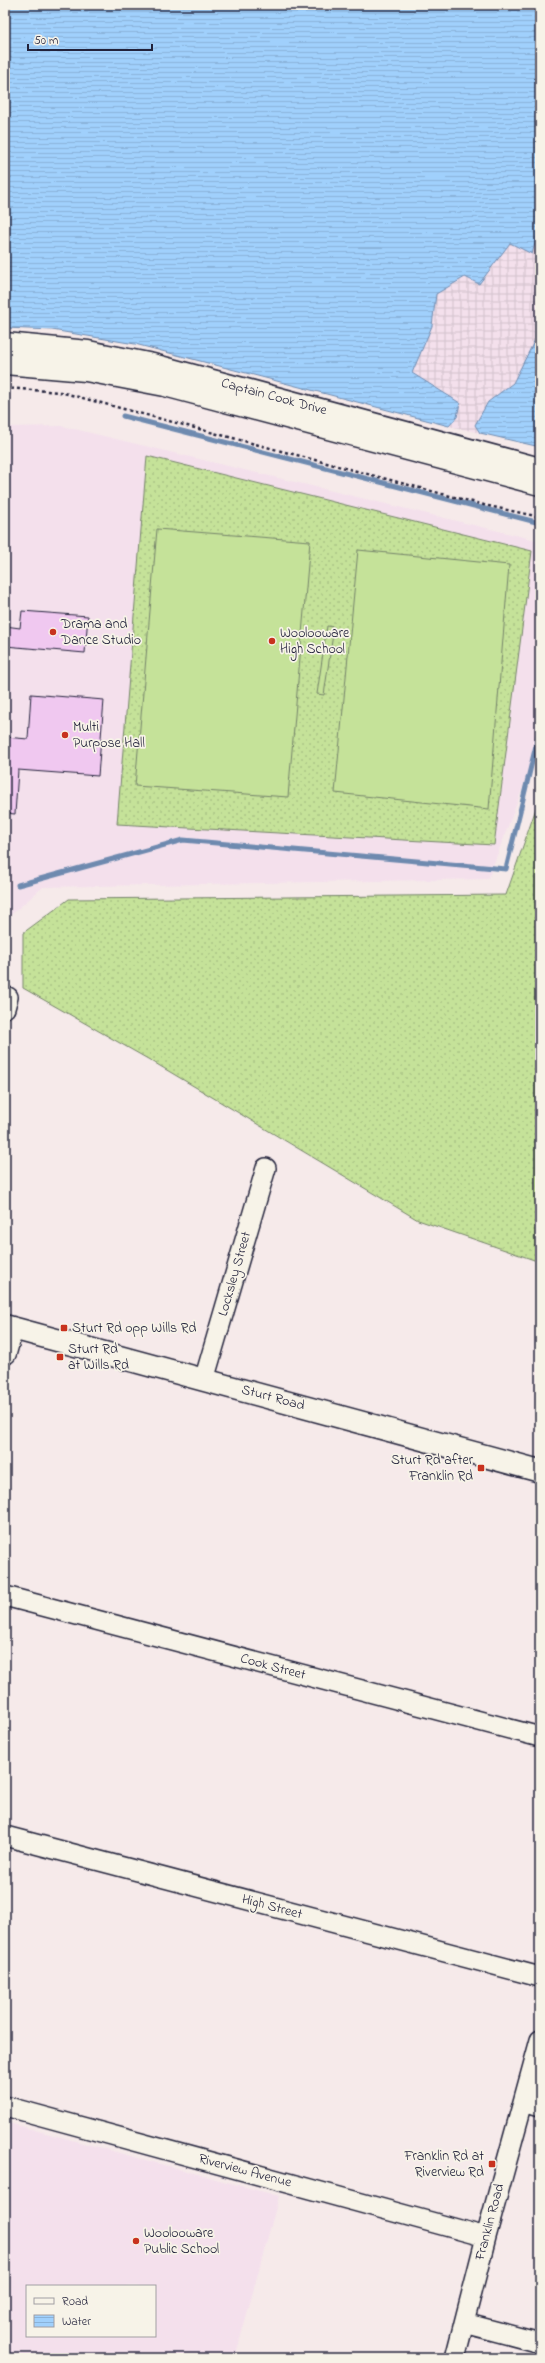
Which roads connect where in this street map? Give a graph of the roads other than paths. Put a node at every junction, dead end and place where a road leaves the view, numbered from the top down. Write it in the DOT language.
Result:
graph roads {
  1 [pos="5,344"];
  2 [pos="5,363"];
  3 [pos="540,469"];
  4 [pos="540,484"];
  5 [pos="266,1168"];
  6 [pos="8,1327"];
  7 [pos="5,1354"];
  8 [pos="204,1380"];
  9 [pos="540,1471"];
  10 [pos="5,1596"];
  11 [pos="540,1737"];
  12 [pos="5,1836"];
  13 [pos="540,1977"];
  14 [pos="540,2040"];
  15 [pos="532,2104"];
  16 [pos="5,2106"];
  17 [pos="486,2237"];
  18 [pos="464,2323"];
  19 [pos="540,2344"];
  20 [pos="455,2358"];
  1 -- 3 [label="main road, Captain Cook Drive"];
  2 -- 4 [label="main road, Captain Cook Drive"];
  5 -- 8 [label="street, Locksley Street"];
  6 -- 7 [label="main road"];
  6 -- 8 [label="main road, Sturt Road"];
  8 -- 9 [label="main road, Sturt Road"];
  10 -- 11 [label="street, Cook Street"];
  12 -- 13 [label="street, High Street"];
  14 -- 15 [label="street, Franklin Road"];
  15 -- 17 [label="street, Franklin Road"];
  16 -- 17 [label="street, Riverview Avenue"];
  17 -- 18 [label="street, Franklin Road"];
  18 -- 19 [label="street"];
  18 -- 20 [label="street, Franklin Road"];
}
